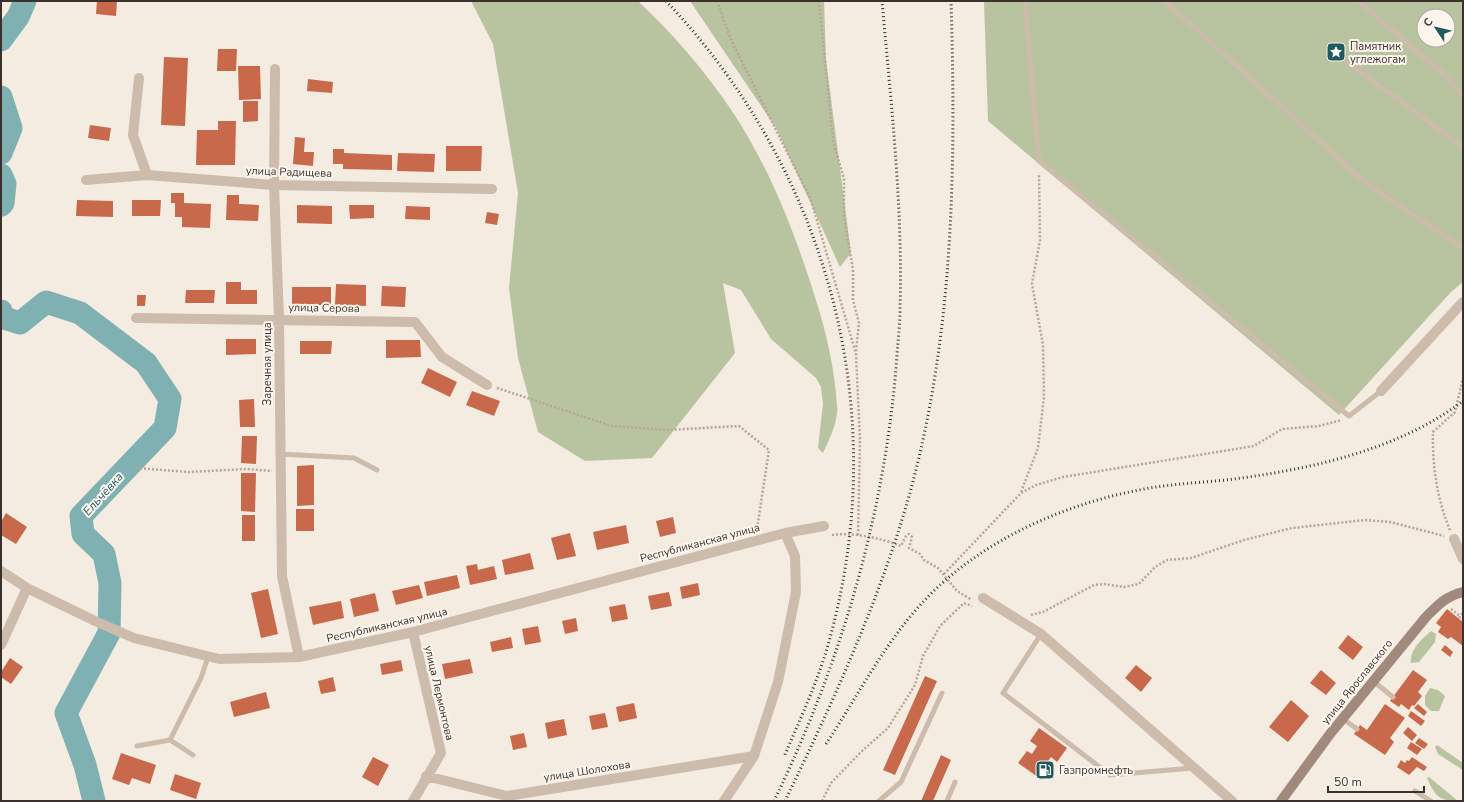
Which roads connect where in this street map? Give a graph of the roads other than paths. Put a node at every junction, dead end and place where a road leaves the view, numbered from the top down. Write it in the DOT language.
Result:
graph roads {
  1 [pos="1025,1"];
  2 [pos="1165,1"];
  3 [pos="1358,1"];
  4 [pos="1347,62"];
  5 [pos="274,69"];
  6 [pos="140,78"];
  7 [pos="1463,96"];
  8 [pos="1463,147"];
  9 [pos="147,175"];
  10 [pos="86,180"];
  11 [pos="274,184"];
  12 [pos="492,189"];
  13 [pos="1463,248"];
  14 [pos="1463,302"];
  15 [pos="136,318"];
  16 [pos="279,319"];
  17 [pos="487,385"];
  18 [pos="1380,391"];
  19 [pos="280,454"];
  20 [pos="377,470"];
  21 [pos="824,531"];
  22 [pos="785,533"];
  23 [pos="1454,539"];
  24 [pos="1463,560"];
  25 [pos="1,571"];
  26 [pos="27,588"];
  27 [pos="1463,592"];
  28 [pos="983,598"];
  29 [pos="413,632"];
  30 [pos="1041,634"];
  31 [pos="1,645"];
  32 [pos="208,657"];
  33 [pos="299,657"];
  34 [pos="1373,682"];
  35 [pos="942,693"];
  36 [pos="1393,696"];
  37 [pos="1343,719"];
  38 [pos="1357,729"];
  39 [pos="170,740"];
  40 [pos="138,746"];
  41 [pos="193,756"];
  42 [pos="754,756"];
  43 [pos="1194,768"];
  44 [pos="426,776"];
  45 [pos="955,782"];
  46 [pos="1414,791"];
  47 [pos="414,801"];
  48 [pos="724,801"];
  49 [pos="879,801"];
  50 [pos="947,801"];
  51 [pos="1232,801"];
  52 [pos="1281,801"];
  53 [pos="1431,801"];
  1 -- 18 [label="lane"];
  2 -- 13 [label="lane"];
  3 -- 7 [label="lane"];
  4 -- 8 [label="lane"];
  5 -- 11 [label="street, Заречная улица"];
  6 -- 9 [label="street"];
  9 -- 10 [label="street, улица Радищева"];
  9 -- 11 [label="street, улица Радищева"];
  11 -- 12 [label="street, улица Радищева"];
  11 -- 16 [label="street, Заречная улица"];
  14 -- 18 [label="street"];
  15 -- 16 [label="street, улица Серова"];
  16 -- 17 [label="street, улица Серова"];
  16 -- 19 [label="street, Заречная улица"];
  19 -- 20 [label="lane"];
  19 -- 33 [label="street, Заречная улица"];
  21 -- 22 [label="street, Республиканская улица"];
  22 -- 29 [label="street, Республиканская улица"];
  22 -- 42 [label="street"];
  23 -- 24 [label="street"];
  25 -- 26 [label="street, Республиканская улица"];
  26 -- 31 [label="street"];
  26 -- 32 [label="street, Республиканская улица"];
  27 -- 34 [label="street, улица Ярославского"];
  28 -- 30 [label="street"];
  29 -- 33 [label="street, Республиканская улица"];
  29 -- 44 [label="street, улица Лермонтова"];
  30 -- 43 [label="street"];
  30 -- 43 [label="lane"];
  32 -- 33 [label="street, Республиканская улица"];
  32 -- 39 [label="lane"];
  34 -- 36 [label="lane"];
  34 -- 37 [label="street, улица Ярославского"];
  35 -- 49 [label="lane"];
  37 -- 38 [label="lane"];
  37 -- 52 [label="street, улица Ярославского"];
  39 -- 40 [label="lane"];
  39 -- 41 [label="lane"];
  42 -- 44 [label="street, улица Шолохова"];
  42 -- 48 [label="street"];
  43 -- 51 [label="street"];
  44 -- 47 [label="street, улица Лермонтова"];
  45 -- 50 [label="lane"];
  46 -- 53 [label="lane"];
}
